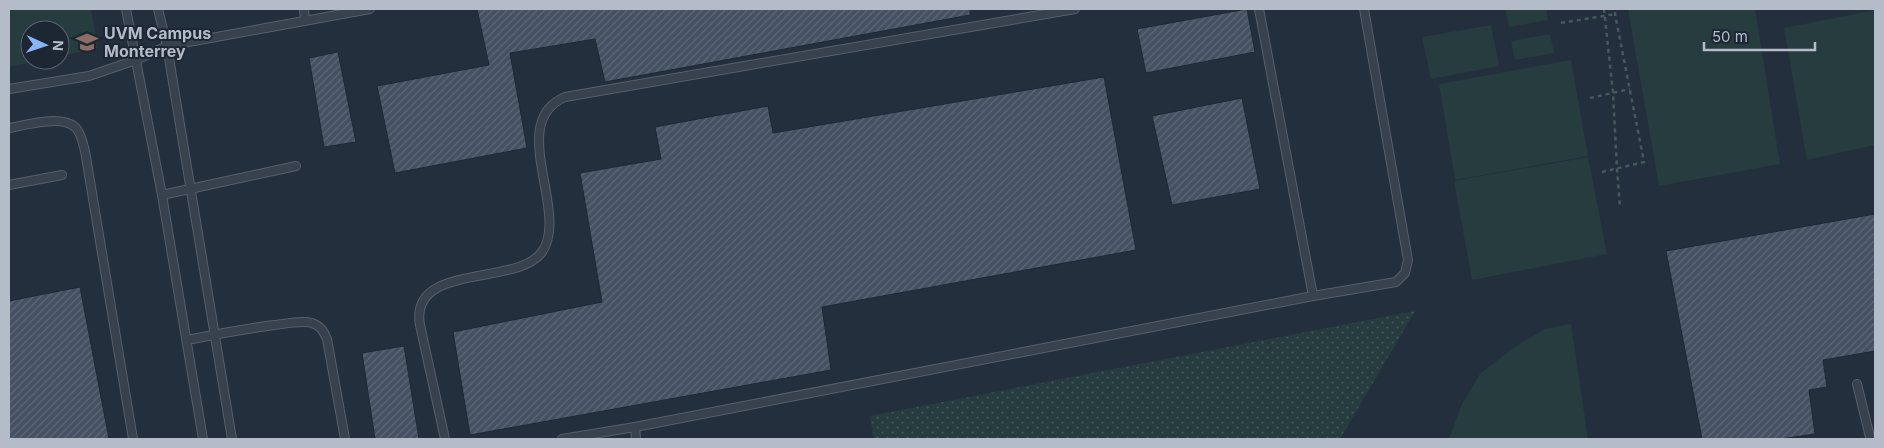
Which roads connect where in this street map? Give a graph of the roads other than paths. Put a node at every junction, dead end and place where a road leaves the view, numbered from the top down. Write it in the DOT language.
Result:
graph roads {
  1 [pos="126,9"];
  2 [pos="158,9"];
  3 [pos="304,9"];
  4 [pos="370,9"];
  5 [pos="1075,9"];
  6 [pos="1259,9"];
  7 [pos="1364,9"];
  8 [pos="305,20"];
  9 [pos="167,46"];
  10 [pos="136,60"];
  11 [pos="9,89"];
  12 [pos="9,128"];
  13 [pos="296,166"];
  14 [pos="62,175"];
  15 [pos="9,185"];
  16 [pos="191,188"];
  17 [pos="162,196"];
  18 [pos="1313,296"];
  19 [pos="216,334"];
  20 [pos="187,340"];
  21 [pos="1857,384"];
  22 [pos="635,427"];
  23 [pos="133,439"];
  24 [pos="203,439"];
  25 [pos="232,439"];
  26 [pos="345,439"];
  27 [pos="445,439"];
  28 [pos="562,439"];
  29 [pos="636,439"];
  30 [pos="1872,439"];
  1 -- 10 [label="lane"];
  2 -- 9 [label="lane"];
  3 -- 8 [label="lane"];
  4 -- 8 [label="lane"];
  5 -- 27 [label="lane"];
  6 -- 18 [label="lane"];
  7 -- 18 [label="lane"];
  8 -- 9 [label="lane"];
  9 -- 10 [label="lane"];
  9 -- 16 [label="lane"];
  10 -- 11 [label="lane"];
  10 -- 17 [label="lane"];
  12 -- 23 [label="lane"];
  13 -- 16 [label="lane"];
  14 -- 15 [label="lane"];
  16 -- 17 [label="lane"];
  16 -- 19 [label="lane"];
  17 -- 20 [label="lane"];
  18 -- 22 [label="lane"];
  19 -- 20 [label="lane"];
  19 -- 25 [label="lane"];
  19 -- 26 [label="lane"];
  20 -- 24 [label="lane"];
  21 -- 30 [label="lane"];
  22 -- 28 [label="lane"];
  22 -- 29 [label="lane"];
}
